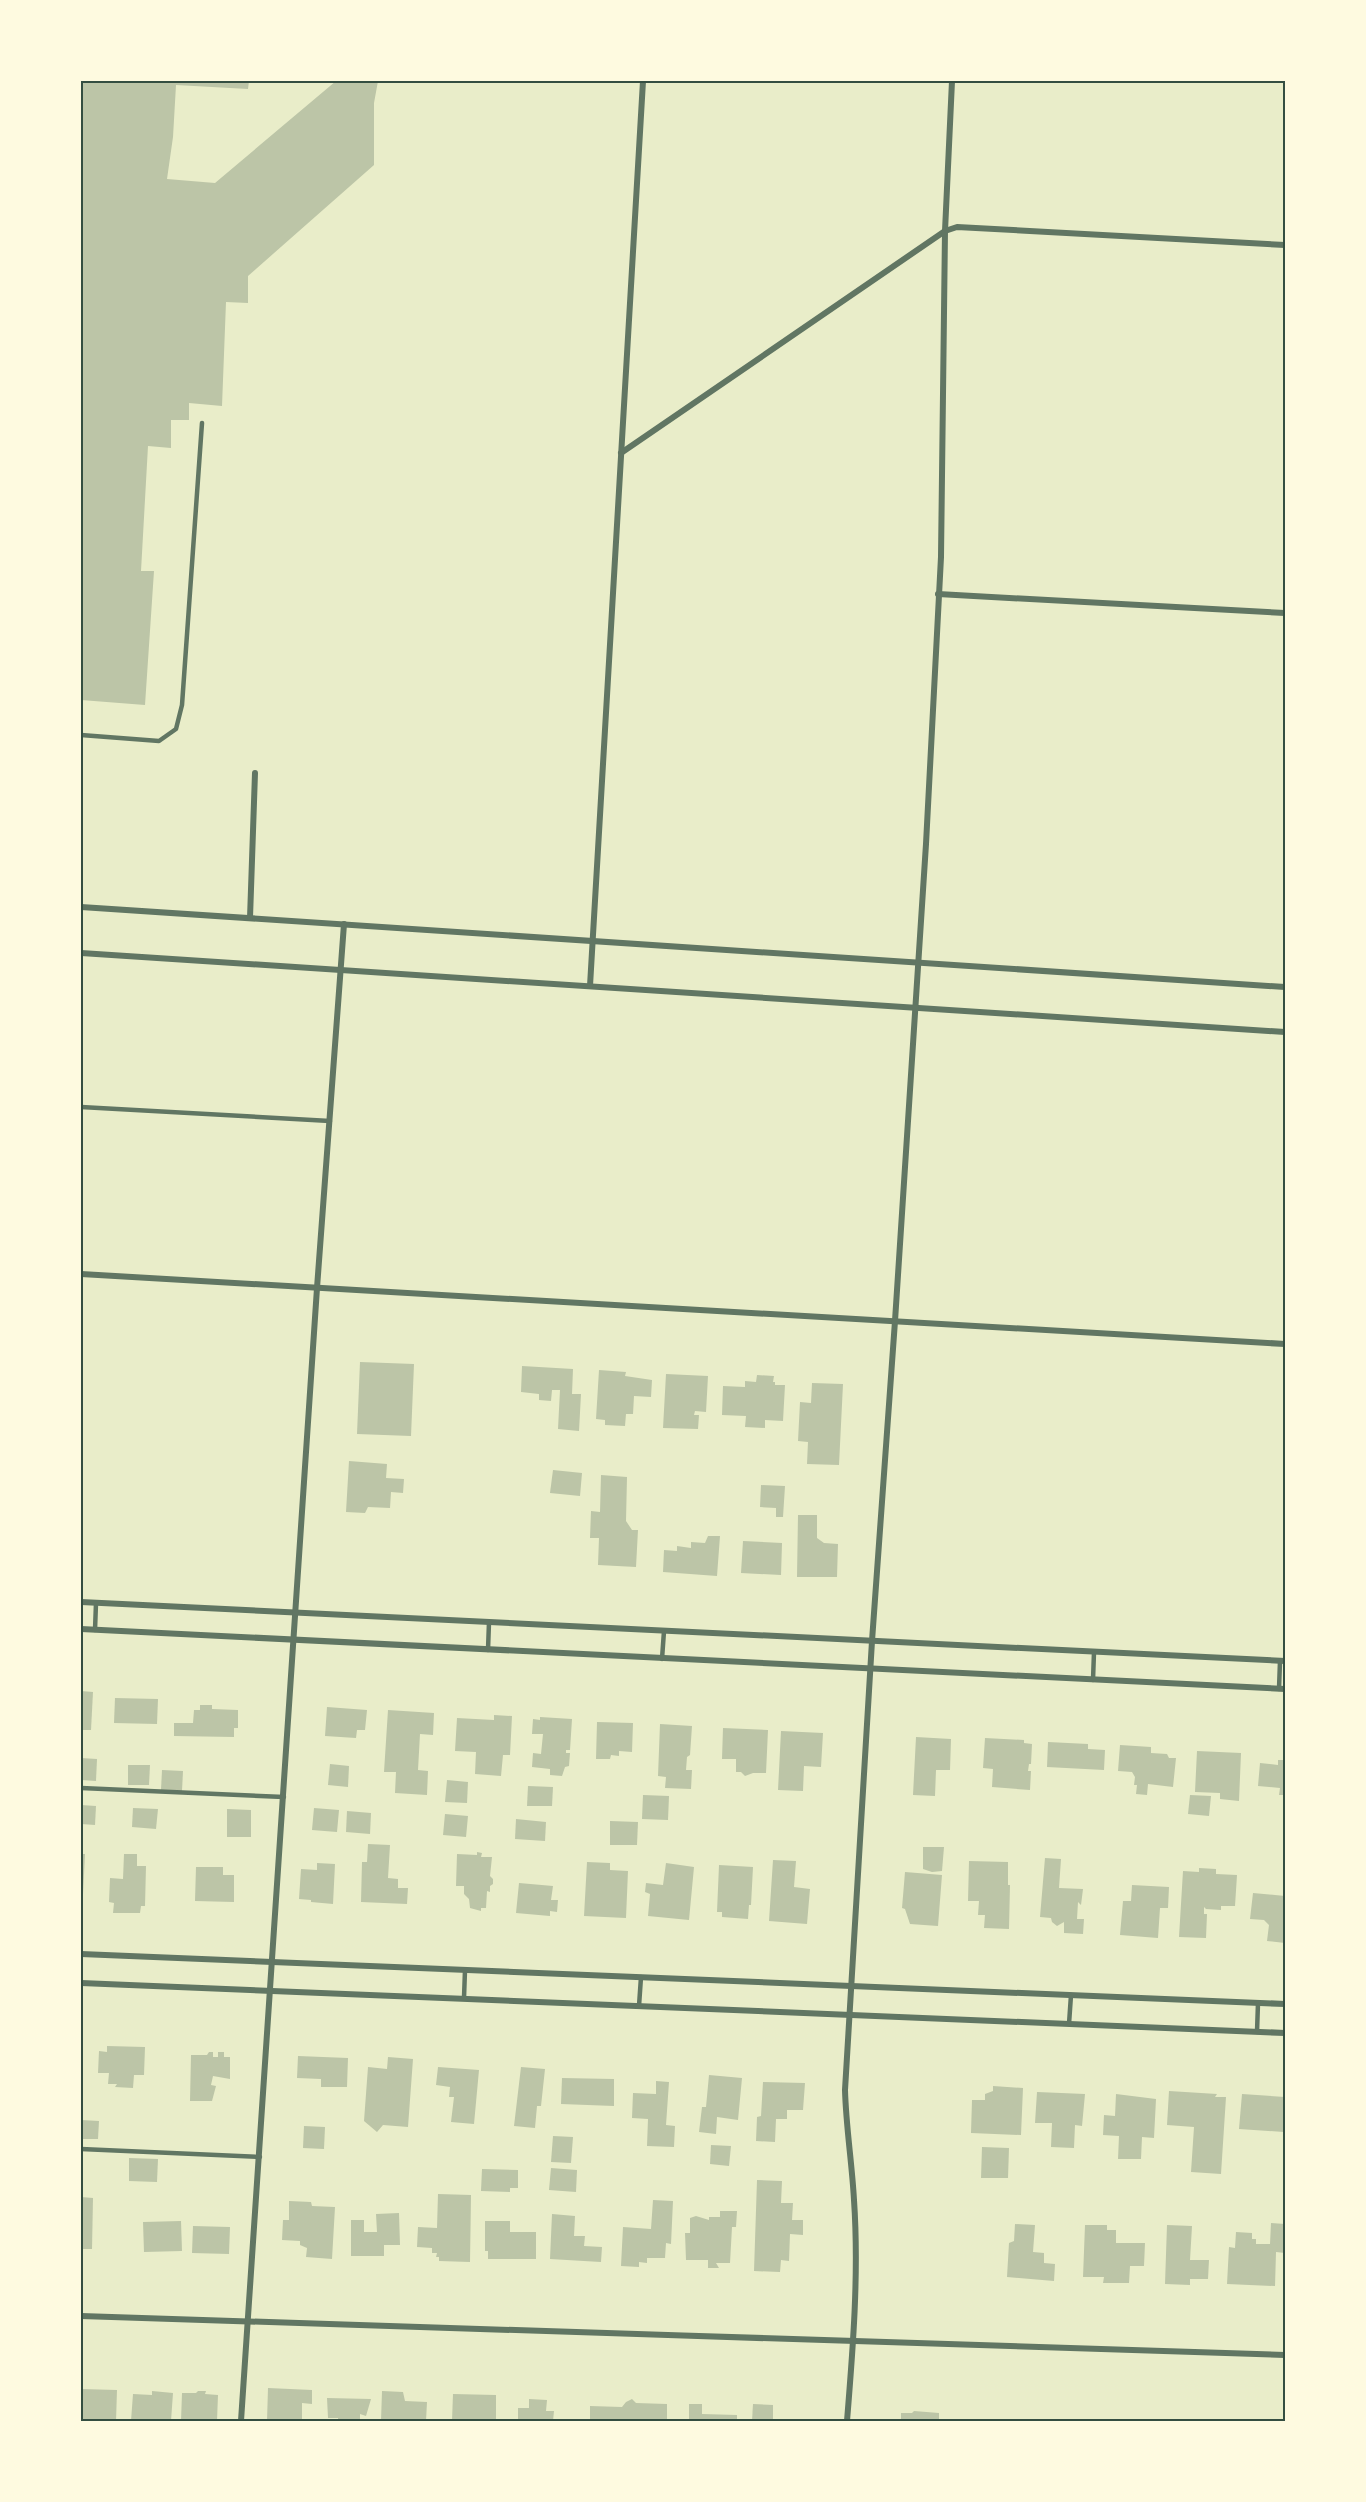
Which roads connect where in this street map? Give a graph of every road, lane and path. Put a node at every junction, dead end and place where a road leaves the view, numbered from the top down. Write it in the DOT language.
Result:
graph roads {
  1 [pos="643,81"];
  2 [pos="952,81"];
  3 [pos="945,231"];
  4 [pos="1285,245"];
  5 [pos="202,423"];
  6 [pos="621,453"];
  7 [pos="938,594"];
  8 [pos="1285,612"];
  9 [pos="81,735"];
  10 [pos="255,773"];
  11 [pos="81,907"];
  12 [pos="250,918"];
  13 [pos="344,924"];
  14 [pos="593,941"];
  15 [pos="81,953"];
  16 [pos="919,963"];
  17 [pos="341,970"];
  18 [pos="590,986"];
  19 [pos="1285,987"];
  20 [pos="916,1008"];
  21 [pos="1285,1032"];
  22 [pos="81,1107"];
  23 [pos="331,1121"];
  24 [pos="81,1274"];
  25 [pos="317,1288"];
  26 [pos="895,1321"];
  27 [pos="1285,1344"];
  28 [pos="81,1602"];
  29 [pos="96,1603"];
  30 [pos="297,1612"];
  31 [pos="489,1622"];
  32 [pos="81,1629"];
  33 [pos="95,1630"];
  34 [pos="664,1631"];
  35 [pos="295,1640"];
  36 [pos="872,1641"];
  37 [pos="488,1650"];
  38 [pos="1094,1652"];
  39 [pos="662,1659"];
  40 [pos="1283,1661"];
  41 [pos="871,1669"];
  42 [pos="1092,1680"];
  43 [pos="1282,1689"];
  44 [pos="81,1788"];
  45 [pos="284,1797"];
  46 [pos="81,1954"];
  47 [pos="273,1961"];
  48 [pos="465,1970"];
  49 [pos="641,1977"];
  50 [pos="81,1983"];
  51 [pos="852,1986"];
  52 [pos="271,1990"];
  53 [pos="1071,1995"];
  54 [pos="464,1998"];
  55 [pos="1258,2003"];
  56 [pos="1285,2004"];
  57 [pos="639,2006"];
  58 [pos="850,2015"];
  59 [pos="1069,2024"];
  60 [pos="1257,2032"];
  61 [pos="1285,2033"];
  62 [pos="81,2149"];
  63 [pos="260,2157"];
  64 [pos="81,2316"];
  65 [pos="248,2322"];
  66 [pos="853,2340"];
  67 [pos="1285,2355"];
  68 [pos="241,2421"];
  69 [pos="847,2421"];
  1 -- 6 [label="street"];
  2 -- 3 [label="street"];
  3 -- 4 [label="street"];
  3 -- 6 [label="street"];
  3 -- 7 [label="street"];
  5 -- 9 [label="lane"];
  6 -- 14 [label="street"];
  7 -- 8 [label="street"];
  7 -- 16 [label="street"];
  10 -- 12 [label="street"];
  11 -- 12 [label="street"];
  12 -- 13 [label="street"];
  13 -- 14 [label="street"];
  13 -- 17 [label="street"];
  14 -- 16 [label="street"];
  14 -- 18 [label="street"];
  15 -- 17 [label="street"];
  16 -- 19 [label="street"];
  16 -- 20 [label="street"];
  17 -- 18 [label="street"];
  17 -- 23 [label="street"];
  18 -- 20 [label="street"];
  20 -- 21 [label="street"];
  20 -- 26 [label="street"];
  22 -- 23 [label="lane"];
  23 -- 25 [label="street"];
  24 -- 25 [label="street"];
  25 -- 26 [label="street"];
  25 -- 30 [label="street"];
  26 -- 27 [label="street"];
  26 -- 36 [label="street"];
  28 -- 29 [label="street"];
  29 -- 30 [label="street"];
  29 -- 33 [label="lane"];
  30 -- 31 [label="street"];
  30 -- 35 [label="street"];
  31 -- 34 [label="street"];
  31 -- 37 [label="lane"];
  32 -- 33 [label="street"];
  33 -- 35 [label="street"];
  34 -- 36 [label="street"];
  34 -- 39 [label="lane"];
  35 -- 37 [label="street"];
  35 -- 45 [label="street"];
  36 -- 38 [label="street"];
  36 -- 41 [label="street"];
  37 -- 39 [label="street"];
  38 -- 40 [label="street"];
  38 -- 42 [label="lane"];
  39 -- 41 [label="street"];
  40 -- 43 [label="lane"];
  41 -- 42 [label="street"];
  41 -- 51 [label="street"];
  42 -- 43 [label="street"];
  44 -- 45 [label="lane"];
  45 -- 47 [label="street"];
  46 -- 47 [label="street"];
  47 -- 48 [label="street"];
  47 -- 52 [label="street"];
  48 -- 49 [label="street"];
  48 -- 54 [label="lane"];
  49 -- 51 [label="street"];
  49 -- 57 [label="lane"];
  50 -- 52 [label="street"];
  51 -- 53 [label="street"];
  51 -- 58 [label="street"];
  52 -- 54 [label="street"];
  52 -- 63 [label="street"];
  53 -- 55 [label="street"];
  53 -- 59 [label="lane"];
  54 -- 57 [label="street"];
  55 -- 56 [label="street"];
  55 -- 60 [label="lane"];
  57 -- 58 [label="street"];
  58 -- 59 [label="street"];
  58 -- 66 [label="street"];
  59 -- 60 [label="street"];
  60 -- 61 [label="street"];
  62 -- 63 [label="lane"];
  63 -- 65 [label="street"];
  64 -- 65 [label="street"];
  65 -- 66 [label="street"];
  65 -- 68 [label="street"];
  66 -- 67 [label="street"];
  66 -- 69 [label="street"];
}
